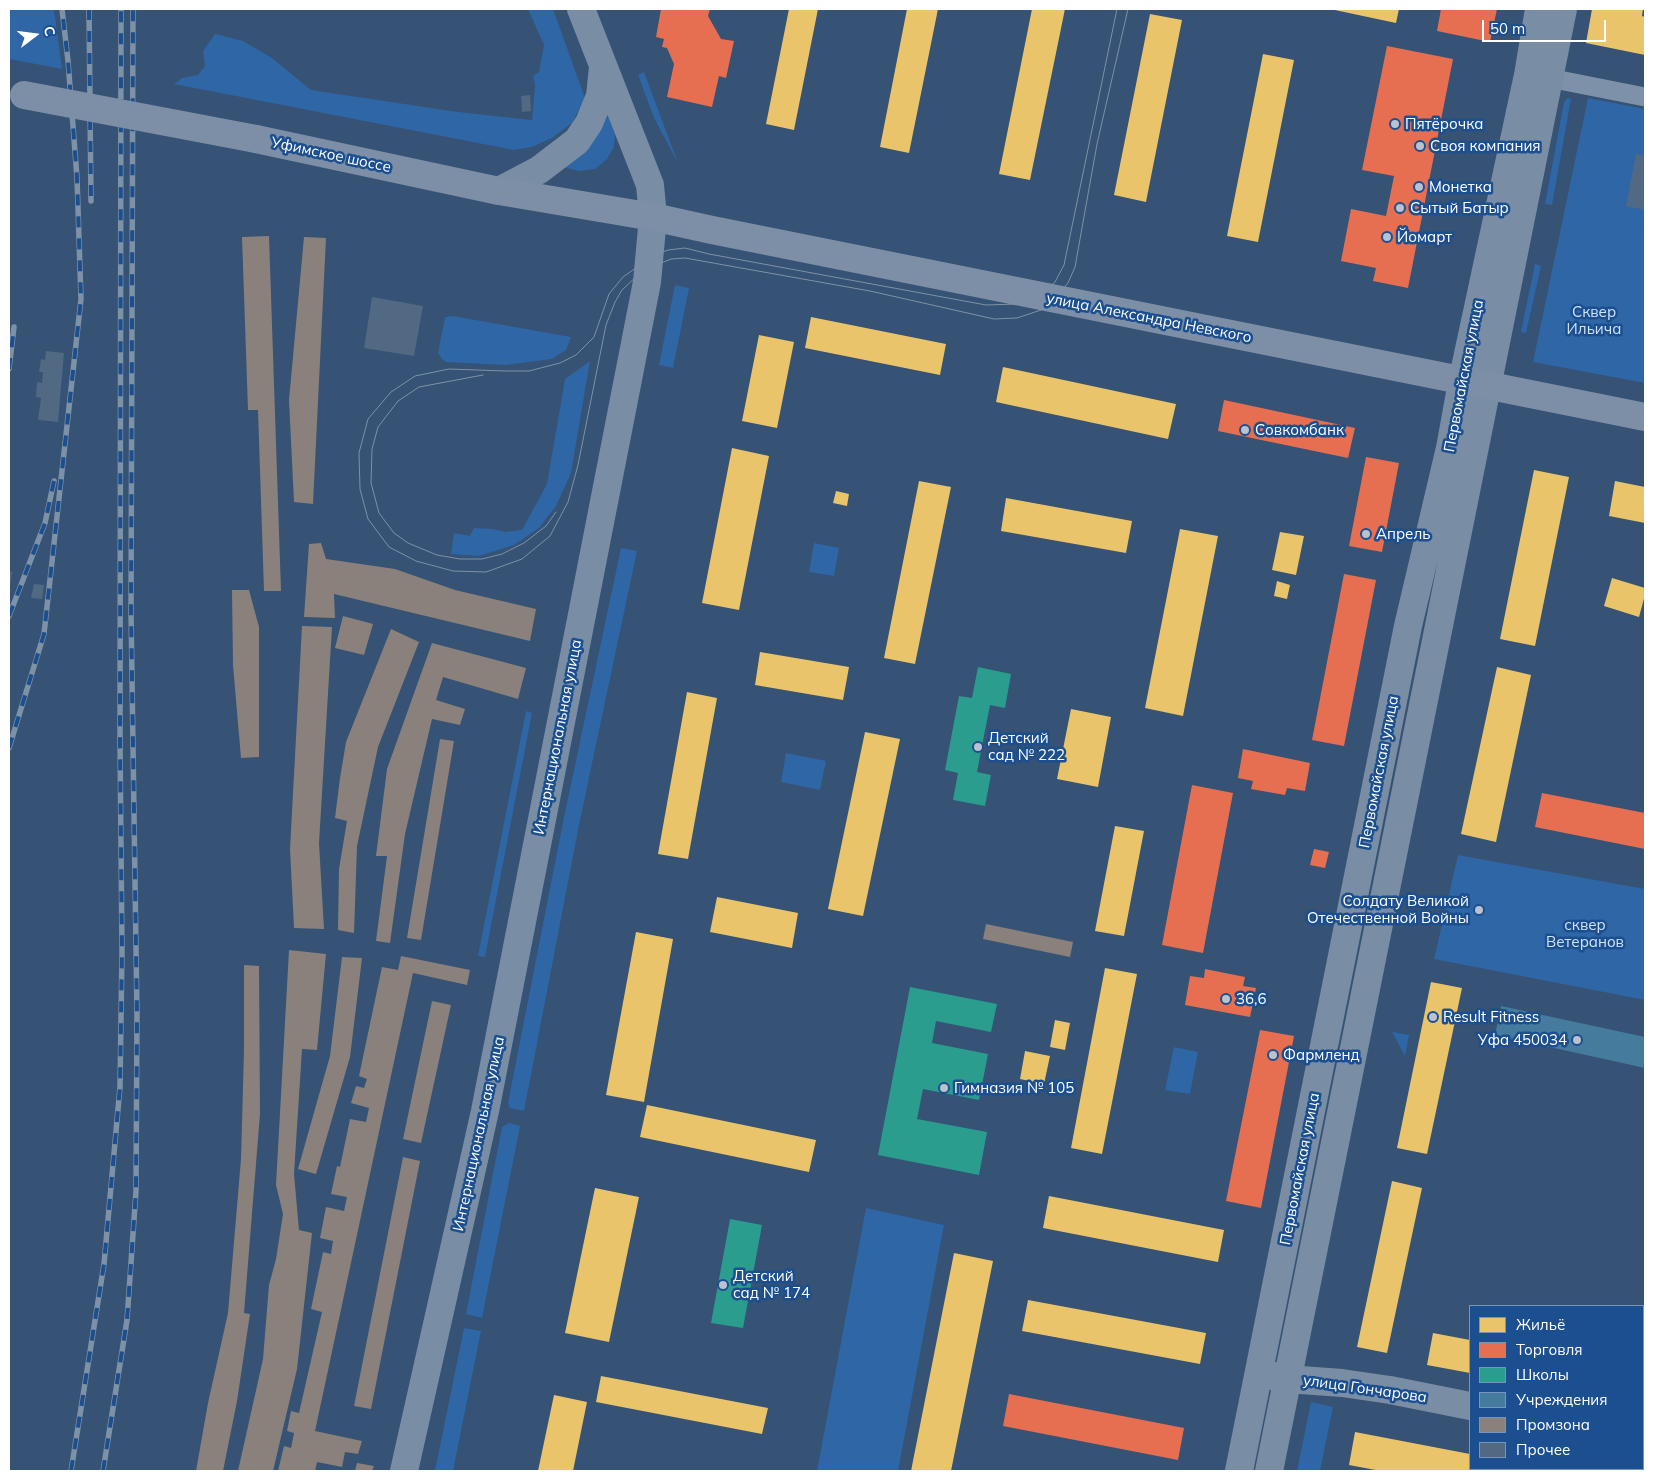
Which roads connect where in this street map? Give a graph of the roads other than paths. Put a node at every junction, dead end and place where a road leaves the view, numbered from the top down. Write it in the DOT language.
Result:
graph roads {
  1 [pos="581,9"];
  2 [pos="1539,9"];
  3 [pos="1563,9"];
  4 [pos="603,67"];
  5 [pos="1539,76"];
  6 [pos="16,93"];
  7 [pos="1645,97"];
  8 [pos="499,191"];
  9 [pos="653,217"];
  10 [pos="1474,384"];
  11 [pos="1645,417"];
  12 [pos="1259,1373"];
  13 [pos="1287,1379"];
  14 [pos="1469,1406"];
  15 [pos="404,1471"];
  16 [pos="1239,1471"];
  17 [pos="1269,1471"];
  1 -- 4 [label="main road, Интернациональная улица"];
  2 -- 5 [label="main road, Первомайская улица"];
  3 -- 5 [label="main road, Первомайская улица"];
  4 -- 8 [label="main road"];
  4 -- 9 [label="main road, Интернациональная улица"];
  5 -- 7 [label="street"];
  5 -- 10 [label="main road, Первомайская улица"];
  6 -- 8 [label="main road, Уфимское шоссе, bridge"];
  8 -- 9 [label="main road, Уфимское шоссе"];
  9 -- 10 [label="main road, улица Александра Невского"];
  9 -- 15 [label="main road, Интернациональная улица"];
  10 -- 11 [label="main road, улица Александра Невского"];
  10 -- 12 [label="main road, Первомайская улица"];
  10 -- 13 [label="main road, Первомайская улица"];
  12 -- 13 [label="main road, улица Гончарова"];
  12 -- 16 [label="main road, Первомайская улица"];
  13 -- 14 [label="main road, улица Гончарова"];
  13 -- 17 [label="main road, Первомайская улица"];
}
